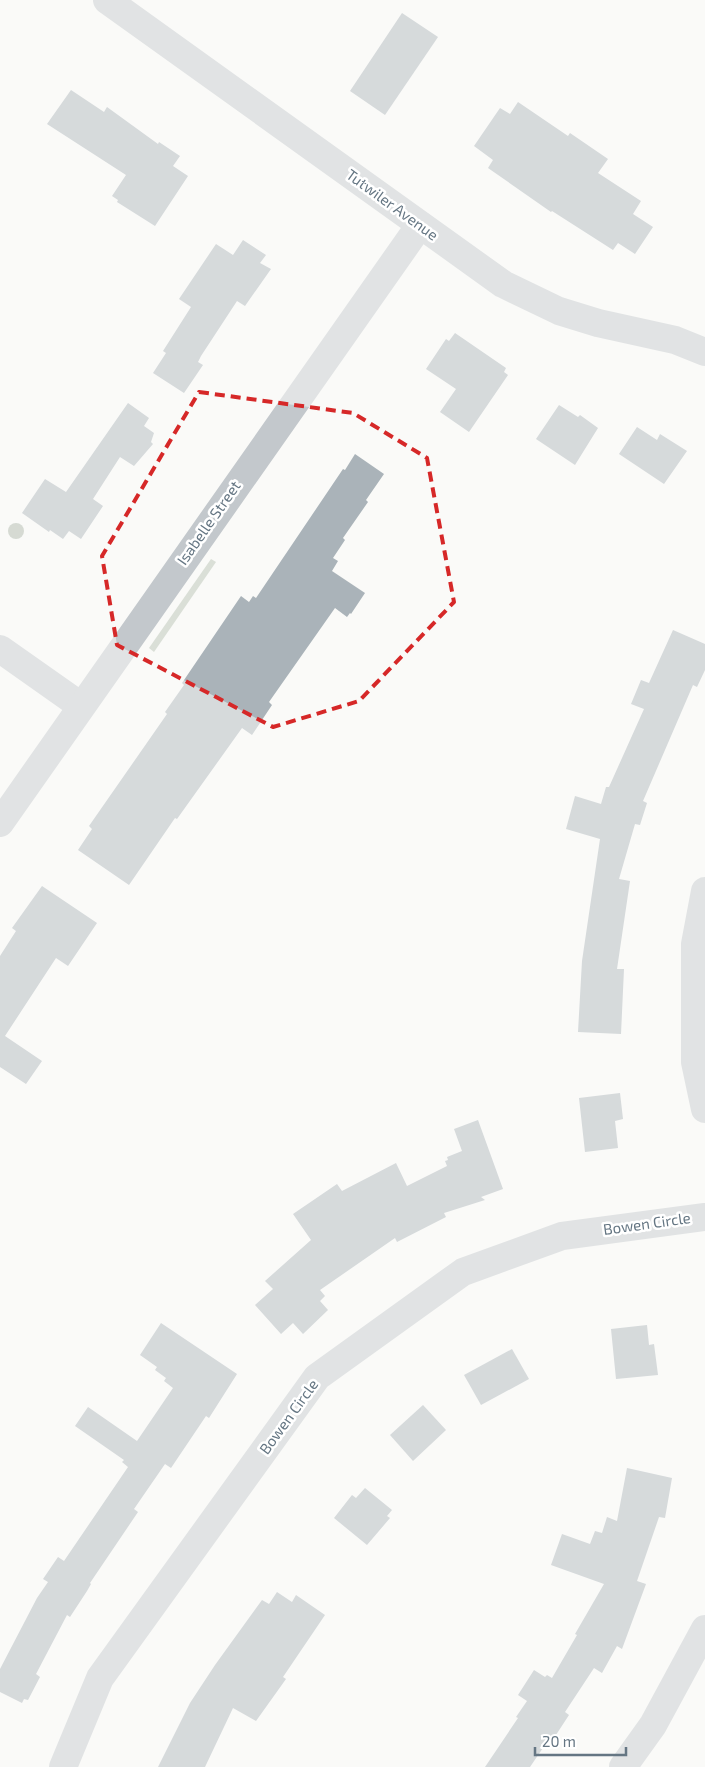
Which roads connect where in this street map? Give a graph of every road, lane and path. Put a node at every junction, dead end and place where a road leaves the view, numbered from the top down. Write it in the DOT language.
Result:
graph roads {
  1 [pos="107,0"];
  2 [pos="420,225"];
  3 [pos="705,352"];
  4 [pos="0,649"];
  5 [pos="81,706"];
  6 [pos="0,823"];
  7 [pos="705,891"];
  8 [pos="705,1109"];
  9 [pos="705,1216"];
  10 [pos="705,1629"];
  11 [pos="63,1767"];
  12 [pos="623,1767"];
  1 -- 2 [label="street, Tutwiler Avenue"];
  2 -- 3 [label="street, Tutwiler Avenue"];
  2 -- 5 [label="street, Isabelle Street"];
  4 -- 5 [label="street"];
  5 -- 6 [label="street, Isabelle Street"];
  7 -- 8 [label="street"];
  9 -- 11 [label="street, Bowen Circle"];
  10 -- 12 [label="street"];
}
